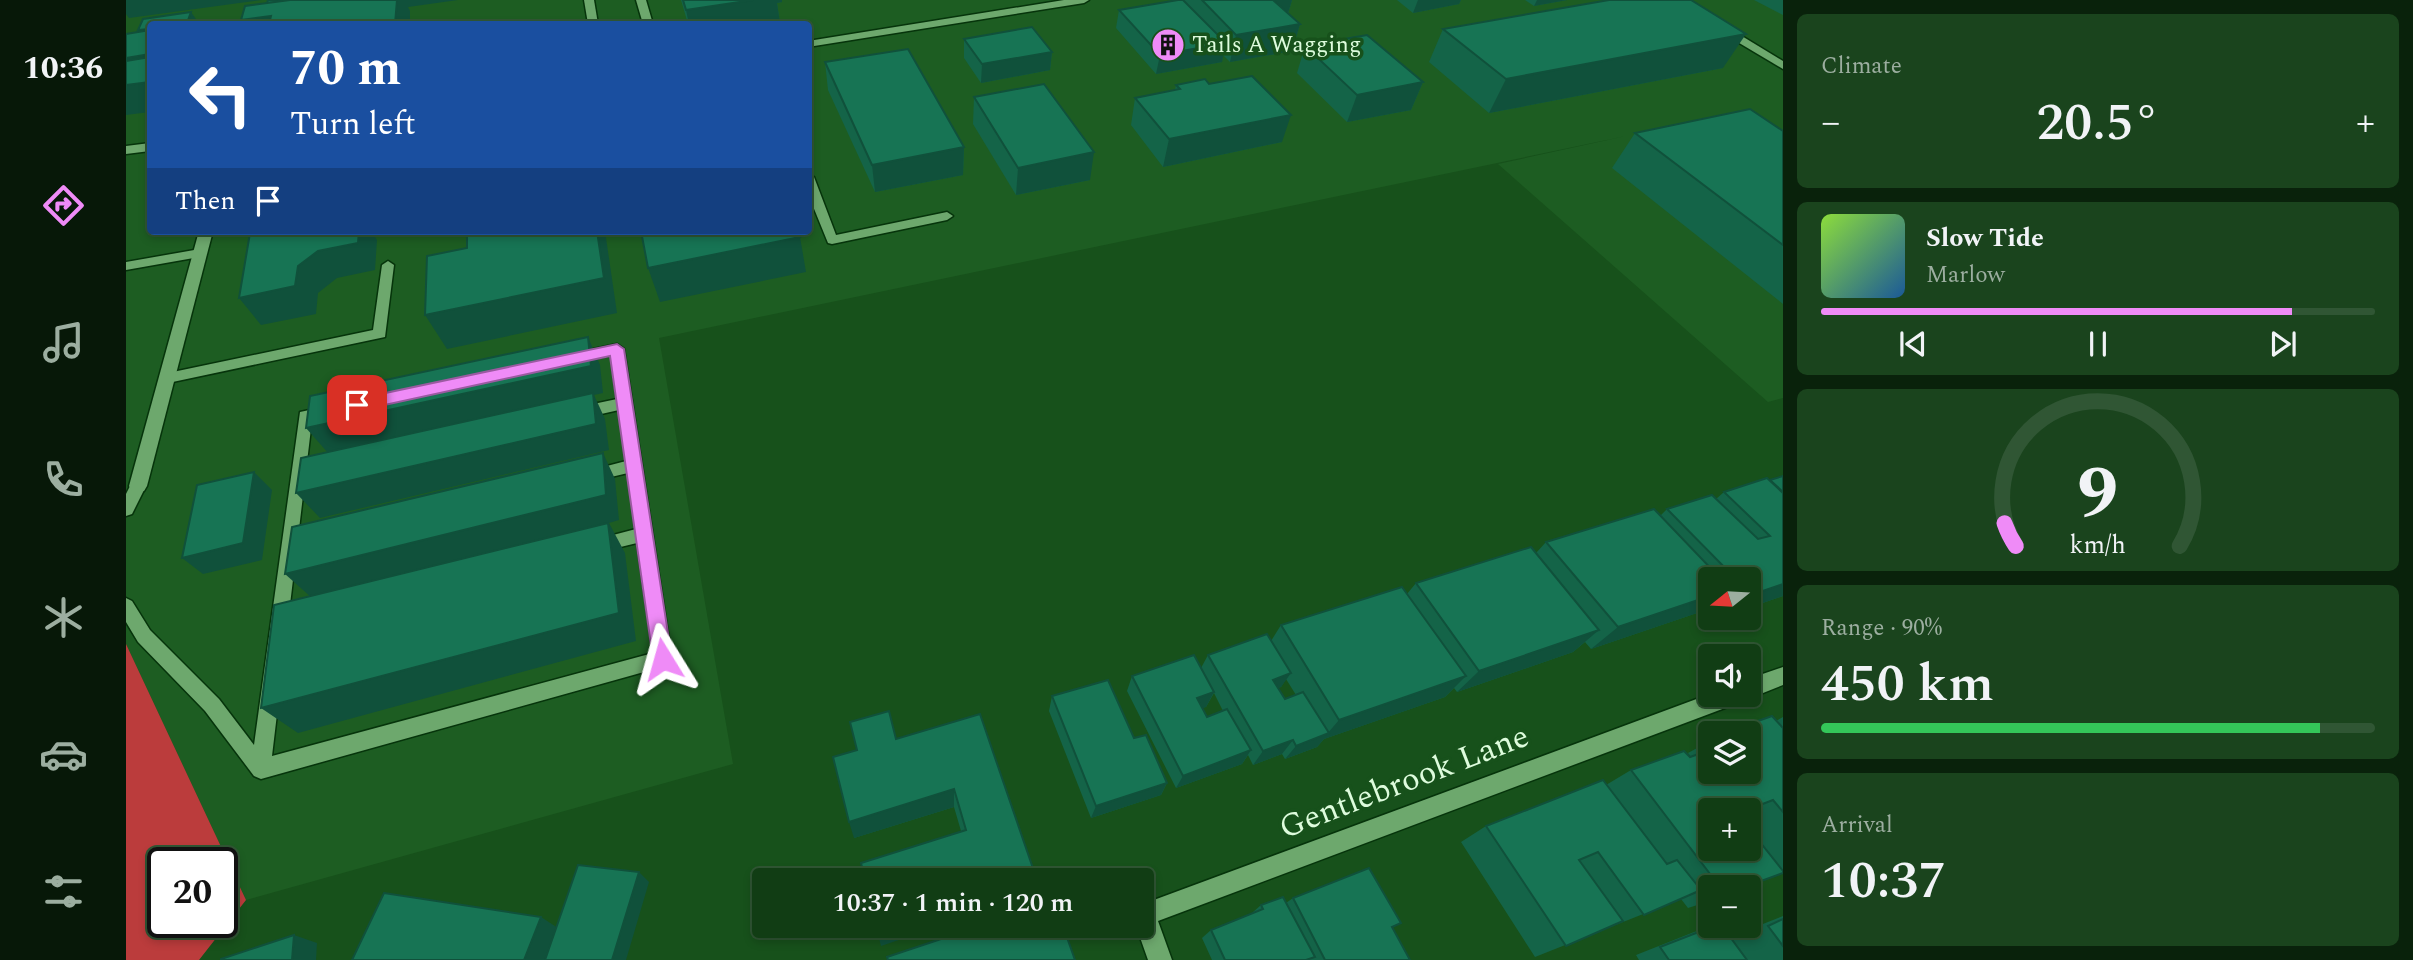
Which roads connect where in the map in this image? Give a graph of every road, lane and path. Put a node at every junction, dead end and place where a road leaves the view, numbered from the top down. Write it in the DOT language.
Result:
graph roads {
  1 [pos="589,0"];
  2 [pos="641,0"];
  3 [pos="1084,0"];
  4 [pos="1708,20"];
  5 [pos="592,21"];
  6 [pos="645,21"];
  7 [pos="812,43"];
  8 [pos="1783,66"];
  9 [pos="147,147"];
  10 [pos="126,150"];
  11 [pos="812,188"];
  12 [pos="947,216"];
  13 [pos="205,235"];
  14 [pos="200,253"];
  15 [pos="388,265"];
  16 [pos="126,266"];
  17 [pos="168,378"];
  18 [pos="625,403"];
  19 [pos="559,418"];
  20 [pos="634,465"];
  21 [pos="568,481"];
  22 [pos="138,486"];
  23 [pos="126,509"];
  24 [pos="644,534"];
  25 [pos="576,551"];
  26 [pos="126,606"];
  27 [pos="1783,676"];
  28 [pos="1761,684"];
  29 [pos="1701,707"];
  30 [pos="261,769"];
  31 [pos="1160,960"];
  1 -- 5 [label="street"];
  2 -- 6 [label="lane"];
  3 -- 7 [label="street"];
  4 -- 8 [label="street"];
  9 -- 10 [label="street"];
  11 -- 12 [label="lane"];
  13 -- 14 [label="street"];
  14 -- 16 [label="lane"];
  14 -- 17 [label="street"];
  15 -- 17 [label="lane"];
  17 -- 22 [label="street"];
  18 -- 19 [label="lane"];
  18 -- 20 [label="lane"];
  18 -- 30 [label="lane"];
  20 -- 21 [label="lane"];
  20 -- 24 [label="lane"];
  22 -- 23 [label="lane"];
  24 -- 25 [label="lane"];
  24 -- 30 [label="lane"];
  26 -- 30 [label="lane"];
  27 -- 28 [label="street"];
  29 -- 31 [label="street, Gentlebrook Lane"];
}
